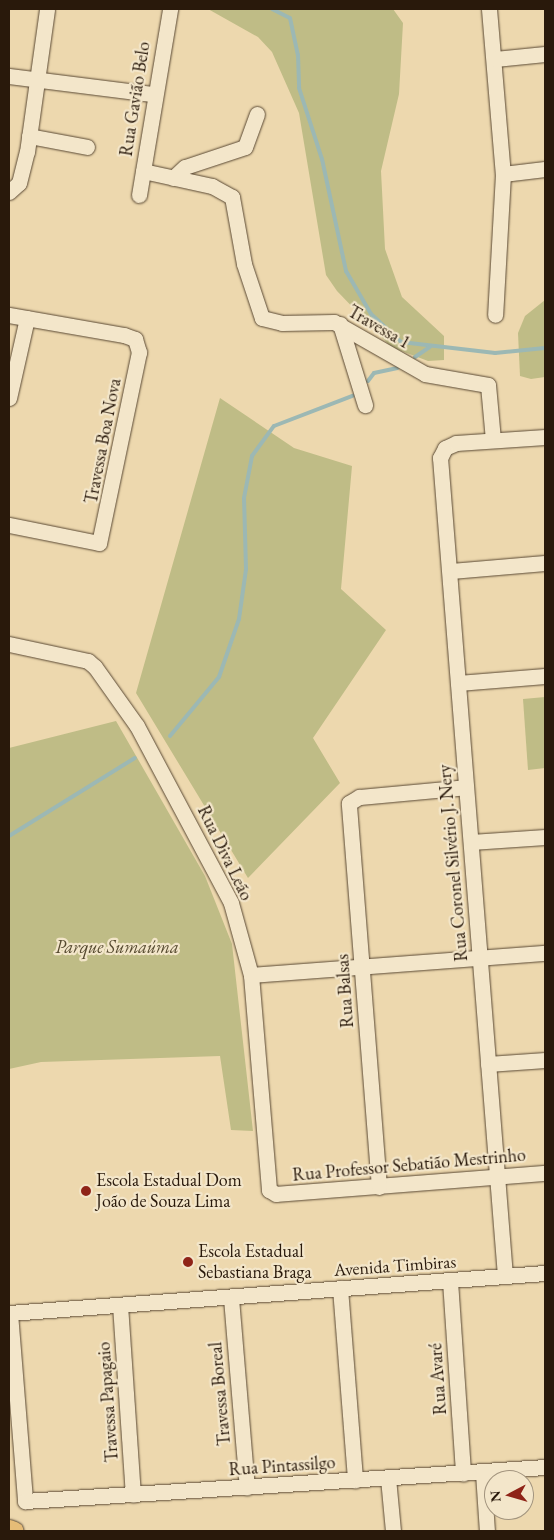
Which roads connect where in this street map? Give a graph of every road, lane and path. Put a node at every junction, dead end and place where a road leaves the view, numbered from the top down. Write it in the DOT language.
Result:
graph roads {
  1 [pos="48,9"];
  2 [pos="170,9"];
  3 [pos="489,9"];
  4 [pos="545,54"];
  5 [pos="495,59"];
  6 [pos="9,76"];
  7 [pos="37,79"];
  8 [pos="152,94"];
  9 [pos="257,114"];
  10 [pos="29,136"];
  11 [pos="88,147"];
  12 [pos="545,169"];
  13 [pos="143,171"];
  14 [pos="503,174"];
  15 [pos="173,178"];
  16 [pos="9,192"];
  17 [pos="139,195"];
  18 [pos="9,315"];
  19 [pos="496,315"];
  20 [pos="27,318"];
  21 [pos="340,324"];
  22 [pos="9,398"];
  23 [pos="365,405"];
  24 [pos="545,437"];
  25 [pos="493,440"];
  26 [pos="9,525"];
  27 [pos="545,563"];
  28 [pos="450,571"];
  29 [pos="9,644"];
  30 [pos="545,676"];
  31 [pos="458,683"];
  32 [pos="466,787"];
  33 [pos="545,837"];
  34 [pos="471,842"];
  35 [pos="545,953"];
  36 [pos="480,956"];
  37 [pos="362,967"];
  38 [pos="251,975"];
  39 [pos="545,1060"];
  40 [pos="488,1064"];
  41 [pos="545,1173"];
  42 [pos="497,1176"];
  43 [pos="379,1187"];
  44 [pos="276,1194"];
  45 [pos="545,1273"];
  46 [pos="505,1276"];
  47 [pos="450,1281"];
  48 [pos="340,1288"];
  49 [pos="231,1298"];
  50 [pos="120,1305"];
  51 [pos="9,1313"];
  52 [pos="545,1467"];
  53 [pos="483,1473"];
  54 [pos="463,1474"];
  55 [pos="388,1478"];
  56 [pos="355,1480"];
  57 [pos="247,1487"];
  58 [pos="133,1495"];
  59 [pos="9,1529"];
  60 [pos="14,1531"];
  61 [pos="393,1531"];
  62 [pos="487,1531"];
  1 -- 7 [label="street"];
  2 -- 8 [label="street, Rua Gavião Belo"];
  3 -- 5 [label="street"];
  4 -- 5 [label="street"];
  5 -- 14 [label="street"];
  6 -- 7 [label="street"];
  7 -- 8 [label="street"];
  7 -- 10 [label="street"];
  8 -- 13 [label="street, Rua Gavião Belo"];
  9 -- 15 [label="street"];
  10 -- 11 [label="street"];
  10 -- 16 [label="street"];
  12 -- 14 [label="street"];
  13 -- 15 [label="street, Travessa 1"];
  13 -- 17 [label="street, Rua Gavião Belo"];
  14 -- 19 [label="street"];
  15 -- 21 [label="street, Travessa 1"];
  18 -- 20 [label="street"];
  20 -- 22 [label="street"];
  20 -- 26 [label="street, Travessa Boa Nova"];
  21 -- 23 [label="street"];
  21 -- 25 [label="street, Travessa 1"];
  24 -- 25 [label="street"];
  25 -- 28 [label="street, Rua Coronel Silvério J. Nery"];
  27 -- 28 [label="street"];
  28 -- 31 [label="street, Rua Coronel Silvério J. Nery"];
  29 -- 38 [label="street, Rua Diva Leão"];
  30 -- 31 [label="street"];
  31 -- 32 [label="street, Rua Coronel Silvério J. Nery"];
  32 -- 34 [label="street, Rua Coronel Silvério J. Nery"];
  32 -- 37 [label="street, Rua Balsas"];
  33 -- 34 [label="street"];
  34 -- 36 [label="street, Rua Coronel Silvério J. Nery"];
  35 -- 36 [label="street"];
  36 -- 37 [label="street"];
  36 -- 40 [label="street, Rua Coronel Silvério J. Nery"];
  37 -- 38 [label="street"];
  37 -- 43 [label="street, Rua Balsas"];
  38 -- 44 [label="street, Rua Diva Leão"];
  39 -- 40 [label="street"];
  40 -- 42 [label="street, Rua Coronel Silvério J. Nery"];
  41 -- 42 [label="street, Rua Professor Sebatião Mestrinho"];
  42 -- 43 [label="street, Rua Professor Sebatião Mestrinho"];
  42 -- 46 [label="street, Rua Coronel Silvério J. Nery"];
  43 -- 44 [label="street, Rua Professor Sebatião Mestrinho"];
  45 -- 46 [label="street, Avenida Timbiras"];
  46 -- 47 [label="street, Avenida Timbiras"];
  47 -- 48 [label="street, Avenida Timbiras"];
  47 -- 54 [label="street, Rua Avaré"];
  48 -- 49 [label="street, Avenida Timbiras"];
  48 -- 56 [label="street"];
  49 -- 50 [label="street, Avenida Timbiras"];
  49 -- 57 [label="street, Travessa Boreal"];
  50 -- 51 [label="street, Avenida Timbiras"];
  50 -- 58 [label="street, Travessa Papagaio"];
  51 -- 58 [label="street, Rua Pintassilgo"];
  52 -- 53 [label="street, Rua Pintassilgo"];
  53 -- 54 [label="street, Rua Pintassilgo"];
  53 -- 62 [label="street"];
  54 -- 55 [label="street, Rua Pintassilgo"];
  55 -- 56 [label="street, Rua Pintassilgo"];
  55 -- 61 [label="street"];
  56 -- 57 [label="street, Rua Pintassilgo"];
  57 -- 58 [label="street, Rua Pintassilgo"];
  59 -- 60 [label="main road"];
}
